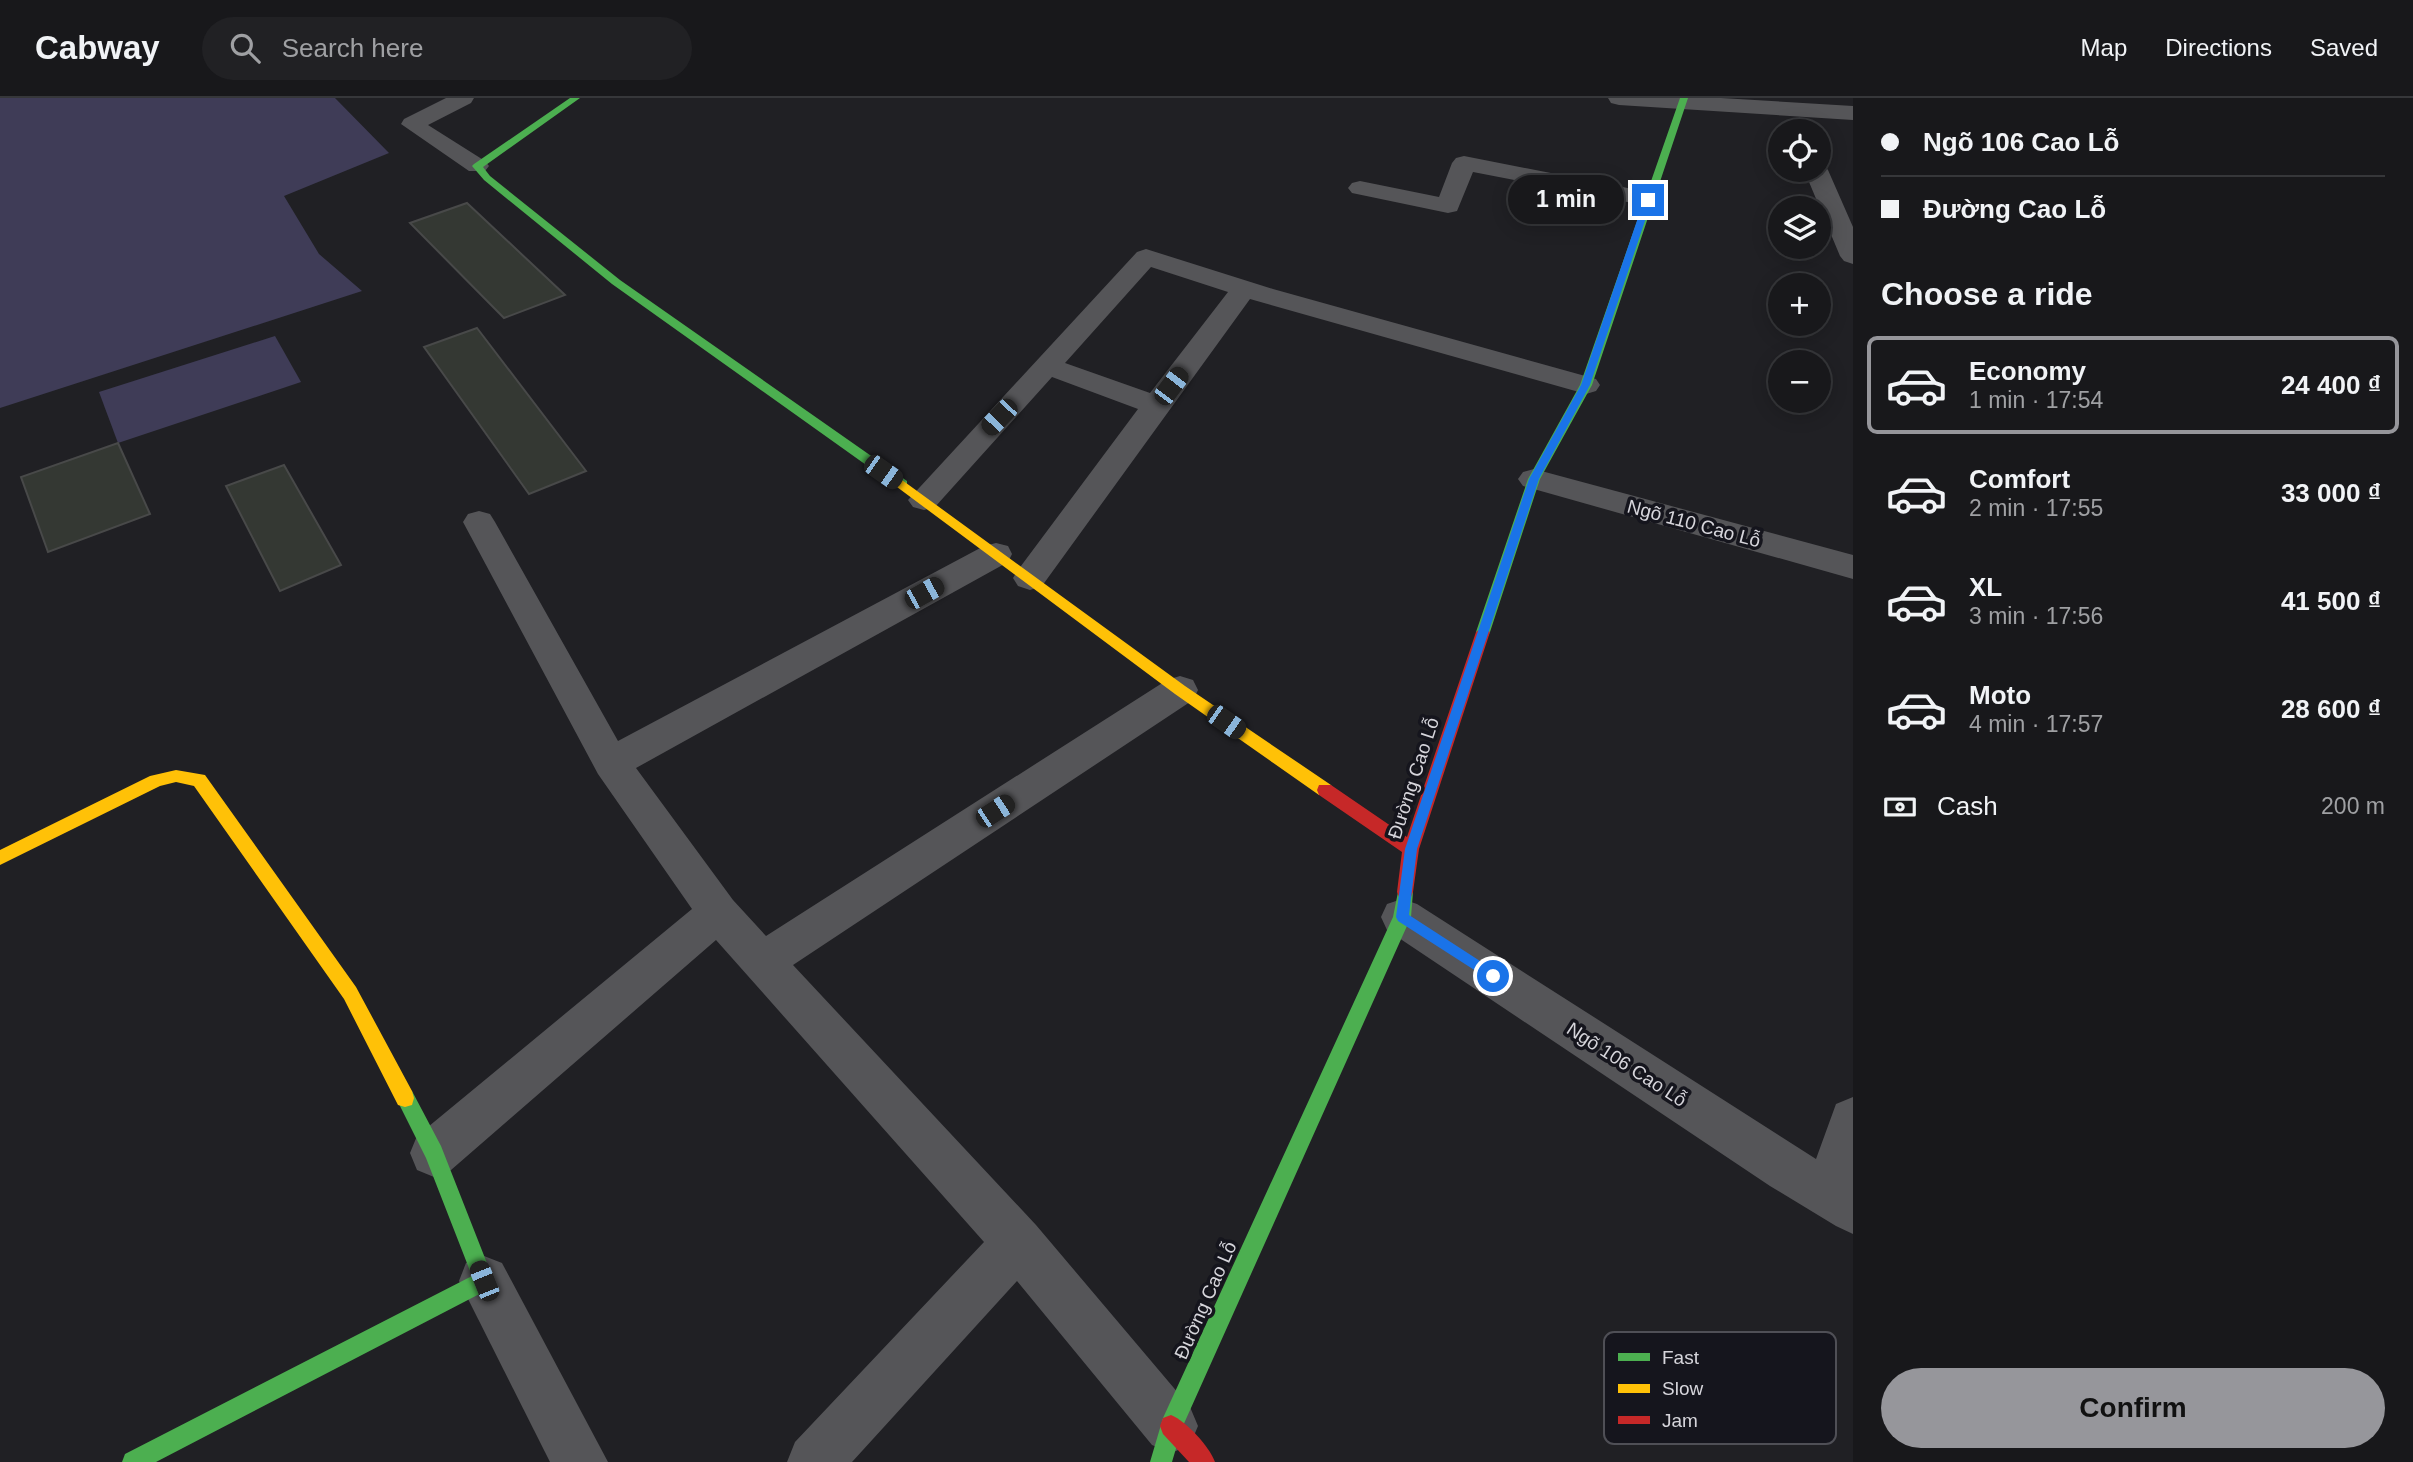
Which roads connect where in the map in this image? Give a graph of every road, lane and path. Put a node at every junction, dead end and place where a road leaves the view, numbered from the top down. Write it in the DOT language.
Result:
graph roads {
  1 [pos="463,98"];
  2 [pos="576,98"];
  3 [pos="1619,98"];
  4 [pos="1683,100"];
  5 [pos="1788,109"];
  6 [pos="1853,113"];
  7 [pos="1793,119"];
  8 [pos="477,166"];
  9 [pos="1821,182"];
  10 [pos="1360,188"];
  11 [pos="1648,200"];
  12 [pos="1853,256"];
  13 [pos="1245,288"];
  14 [pos="1048,366"];
  15 [pos="1586,385"];
  16 [pos="1156,405"];
  17 [pos="1534,479"];
  18 [pos="924,500"];
  19 [pos="479,522"];
  20 [pos="996,554"];
  21 [pos="1853,567"];
  22 [pos="1030,578"];
  23 [pos="1180,691"];
  24 [pos="611,763"];
  25 [pos="1411,849"];
  26 [pos="0,858"];
  27 [pos="718,913"];
  28 [pos="1402,917"];
  29 [pos="764,961"];
  30 [pos="1853,1120"];
  31 [pos="434,1153"];
  32 [pos="1841,1201"];
  33 [pos="1018,1243"];
  34 [pos="484,1281"];
  35 [pos="1166,1444"];
  36 [pos="133,1462"];
  37 [pos="580,1462"];
  38 [pos="815,1462"];
  39 [pos="1204,1462"];
  1 -- 8 [label="street"];
  2 -- 8 [label="street"];
  3 -- 4 [label="street"];
  4 -- 5 [label="street"];
  4 -- 11 [label="street, Đường Cao Lỗ"];
  5 -- 6 [label="street"];
  5 -- 7 [label="street"];
  8 -- 18 [label="street"];
  9 -- 12 [label="street"];
  10 -- 11 [label="street"];
  11 -- 15 [label="street, Đường Cao Lỗ"];
  13 -- 14 [label="street"];
  13 -- 15 [label="street"];
  13 -- 16 [label="street"];
  14 -- 16 [label="street"];
  14 -- 18 [label="street"];
  15 -- 17 [label="street, Đường Cao Lỗ"];
  16 -- 22 [label="street"];
  17 -- 21 [label="street, Ngõ 110 Cao Lỗ"];
  17 -- 25 [label="street, Đường Cao Lỗ"];
  18 -- 20 [label="street"];
  19 -- 24 [label="street"];
  20 -- 22 [label="street"];
  20 -- 24 [label="street"];
  22 -- 23 [label="street"];
  23 -- 25 [label="street"];
  23 -- 29 [label="street"];
  24 -- 27 [label="street"];
  25 -- 28 [label="street, Đường Cao Lỗ"];
  26 -- 31 [label="street"];
  27 -- 29 [label="street"];
  27 -- 31 [label="street"];
  28 -- 32 [label="street, Ngõ 106 Cao Lỗ"];
  28 -- 35 [label="street, Đường Cao Lỗ"];
  29 -- 33 [label="street"];
  30 -- 32 [label="street"];
  31 -- 34 [label="street"];
  33 -- 35 [label="street"];
  33 -- 38 [label="street"];
  34 -- 36 [label="street"];
  34 -- 37 [label="street"];
  35 -- 39 [label="street"];
}
